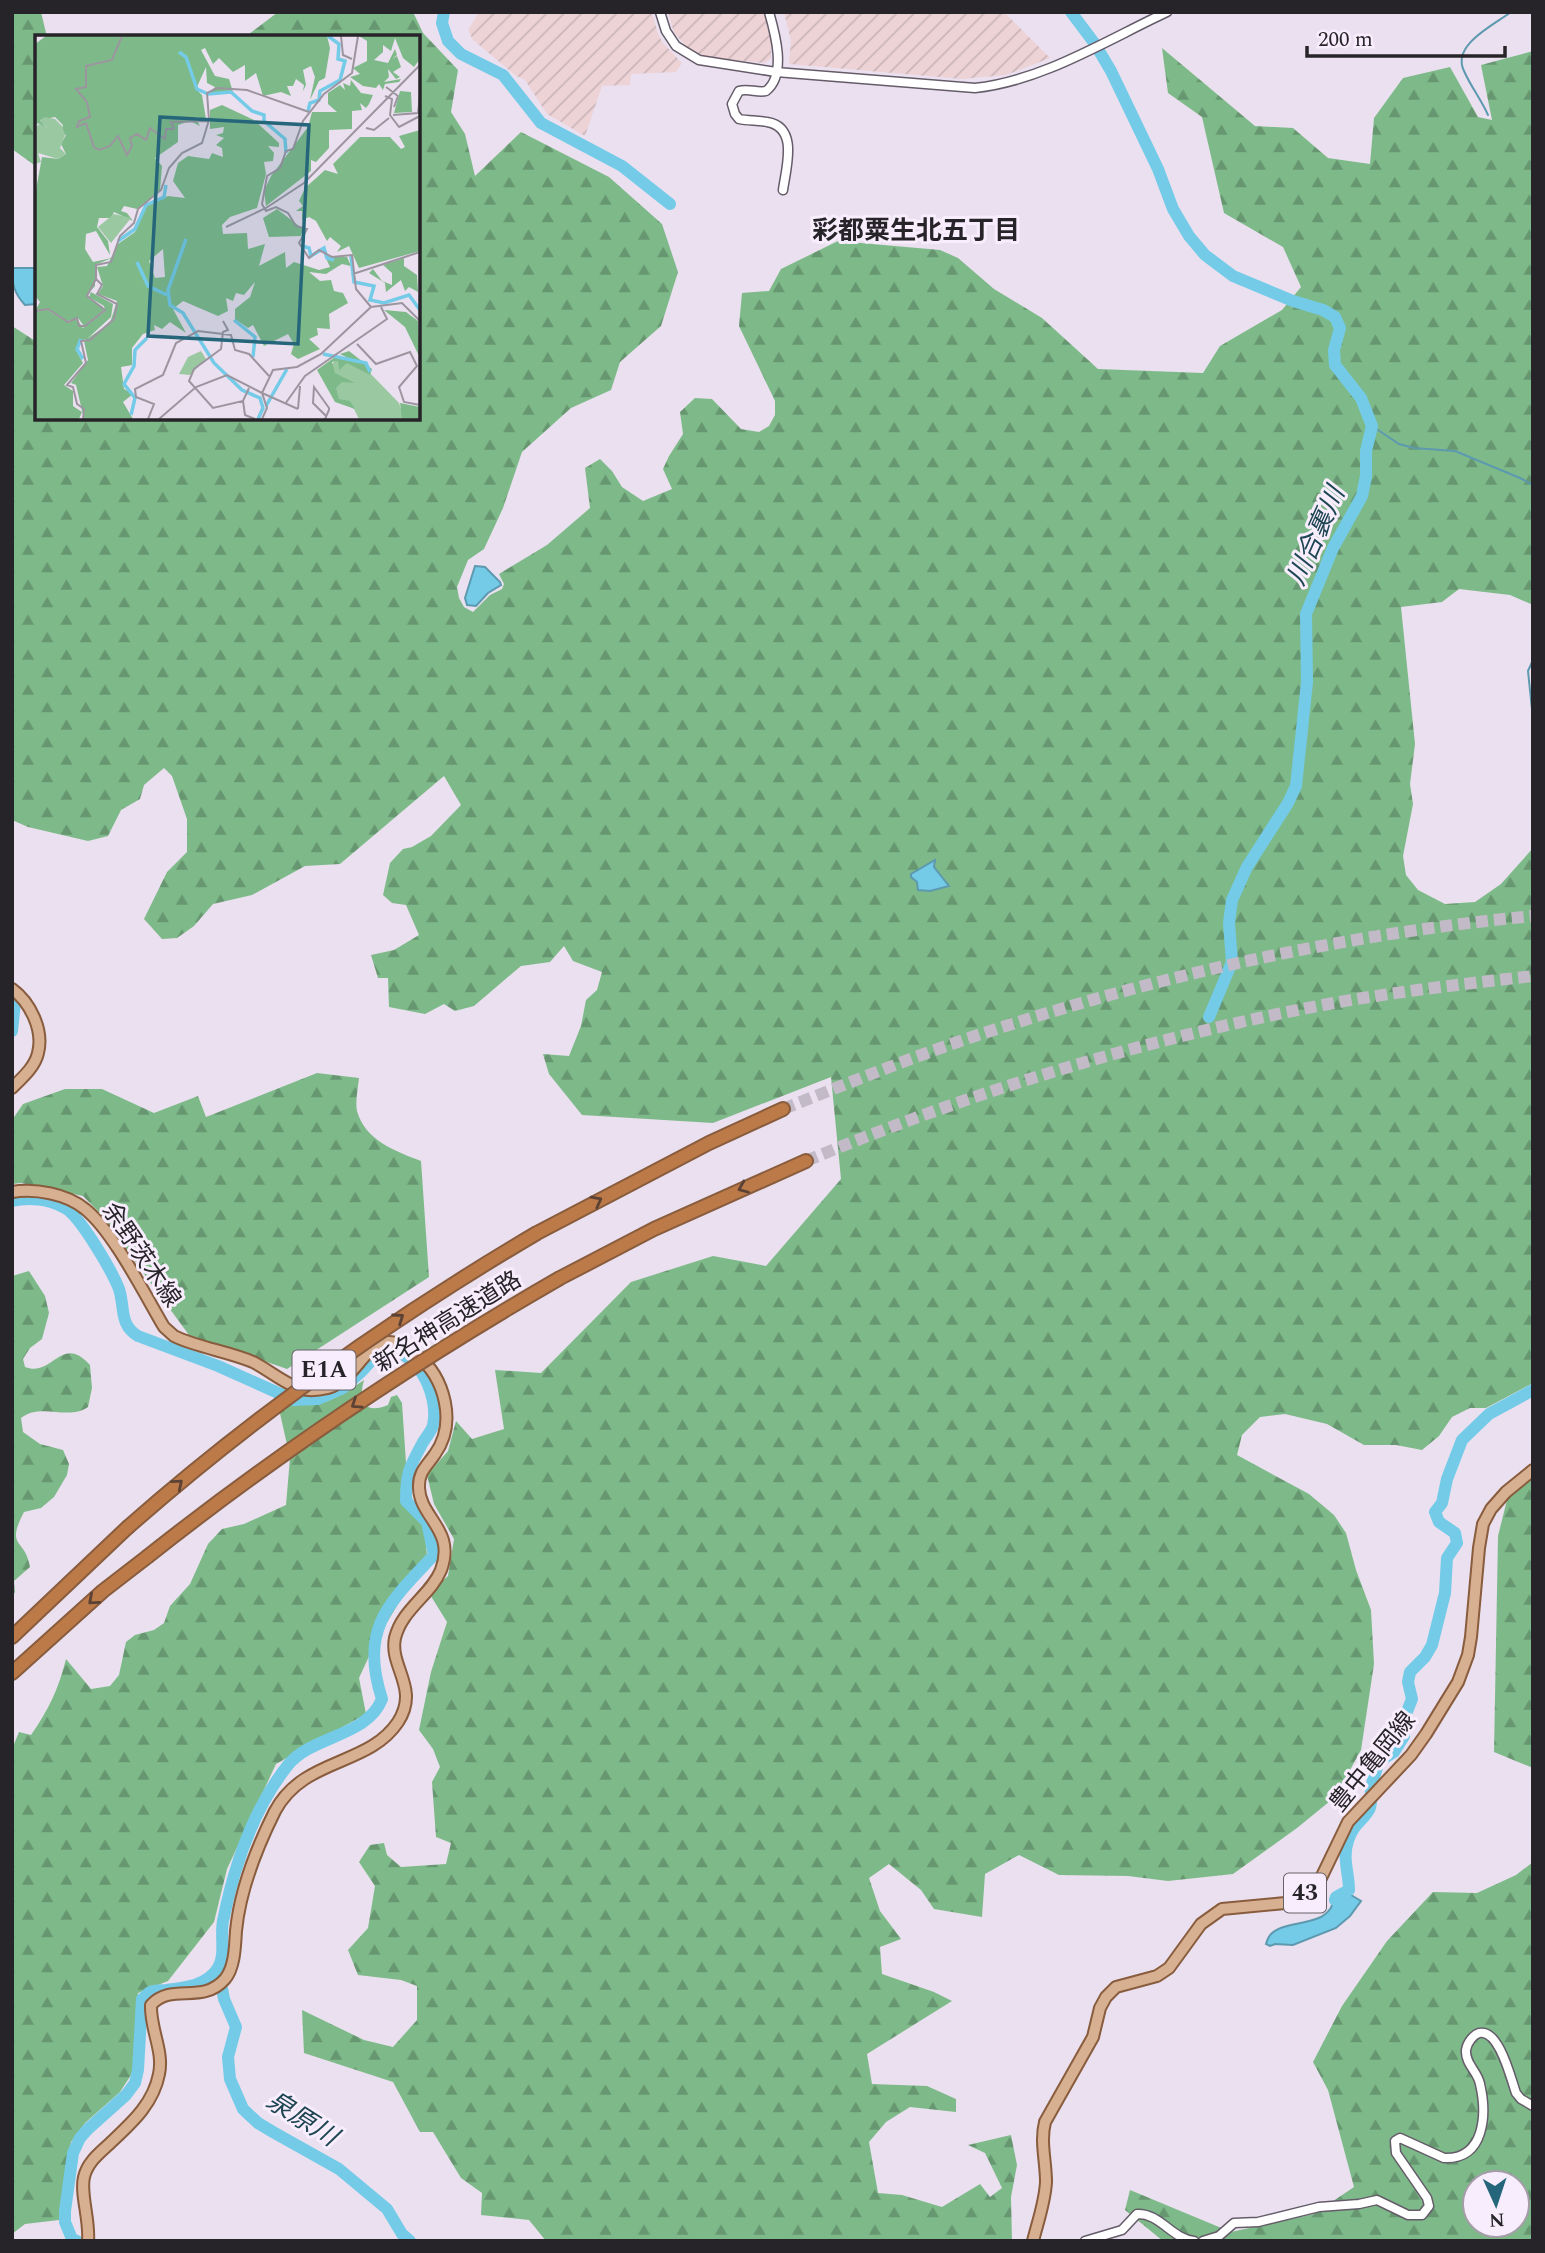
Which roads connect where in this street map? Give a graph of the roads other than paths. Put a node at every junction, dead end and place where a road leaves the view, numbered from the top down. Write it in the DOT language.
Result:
graph roads {
  1 [pos="660,12"];
  2 [pos="769,12"];
  3 [pos="1167,12"];
  4 [pos="776,72"];
  5 [pos="783,190"];
  6 [pos="12,989"];
  7 [pos="12,1088"];
  8 [pos="783,1109"];
  9 [pos="806,1161"];
  10 [pos="12,1192"];
  11 [pos="1533,1470"];
  12 [pos="12,1637"];
  13 [pos="12,1674"];
  14 [pos="1533,2106"];
  15 [pos="88,2240"];
  16 [pos="1034,2240"];
  17 [pos="1084,2241"];
  18 [pos="1194,2241"];
  19 [pos="1203,2241"];
  1 -- 4 [label="street"];
  2 -- 4 [label="street"];
  3 -- 4 [label="street"];
  4 -- 5 [label="street"];
  6 -- 7 [label="main road"];
  12 -- 8 [label="highway, 新名神高速道路 / E1A, one-way, bridge"];
  9 -- 13 [label="highway, 新名神高速道路 / E1A, one-way, bridge"];
  10 -- 15 [label="main road, 余野茨木線"];
  11 -- 16 [label="main road, 豊中亀岡線 / 43"];
  14 -- 19 [label="street"];
  17 -- 18 [label="street"];
}
